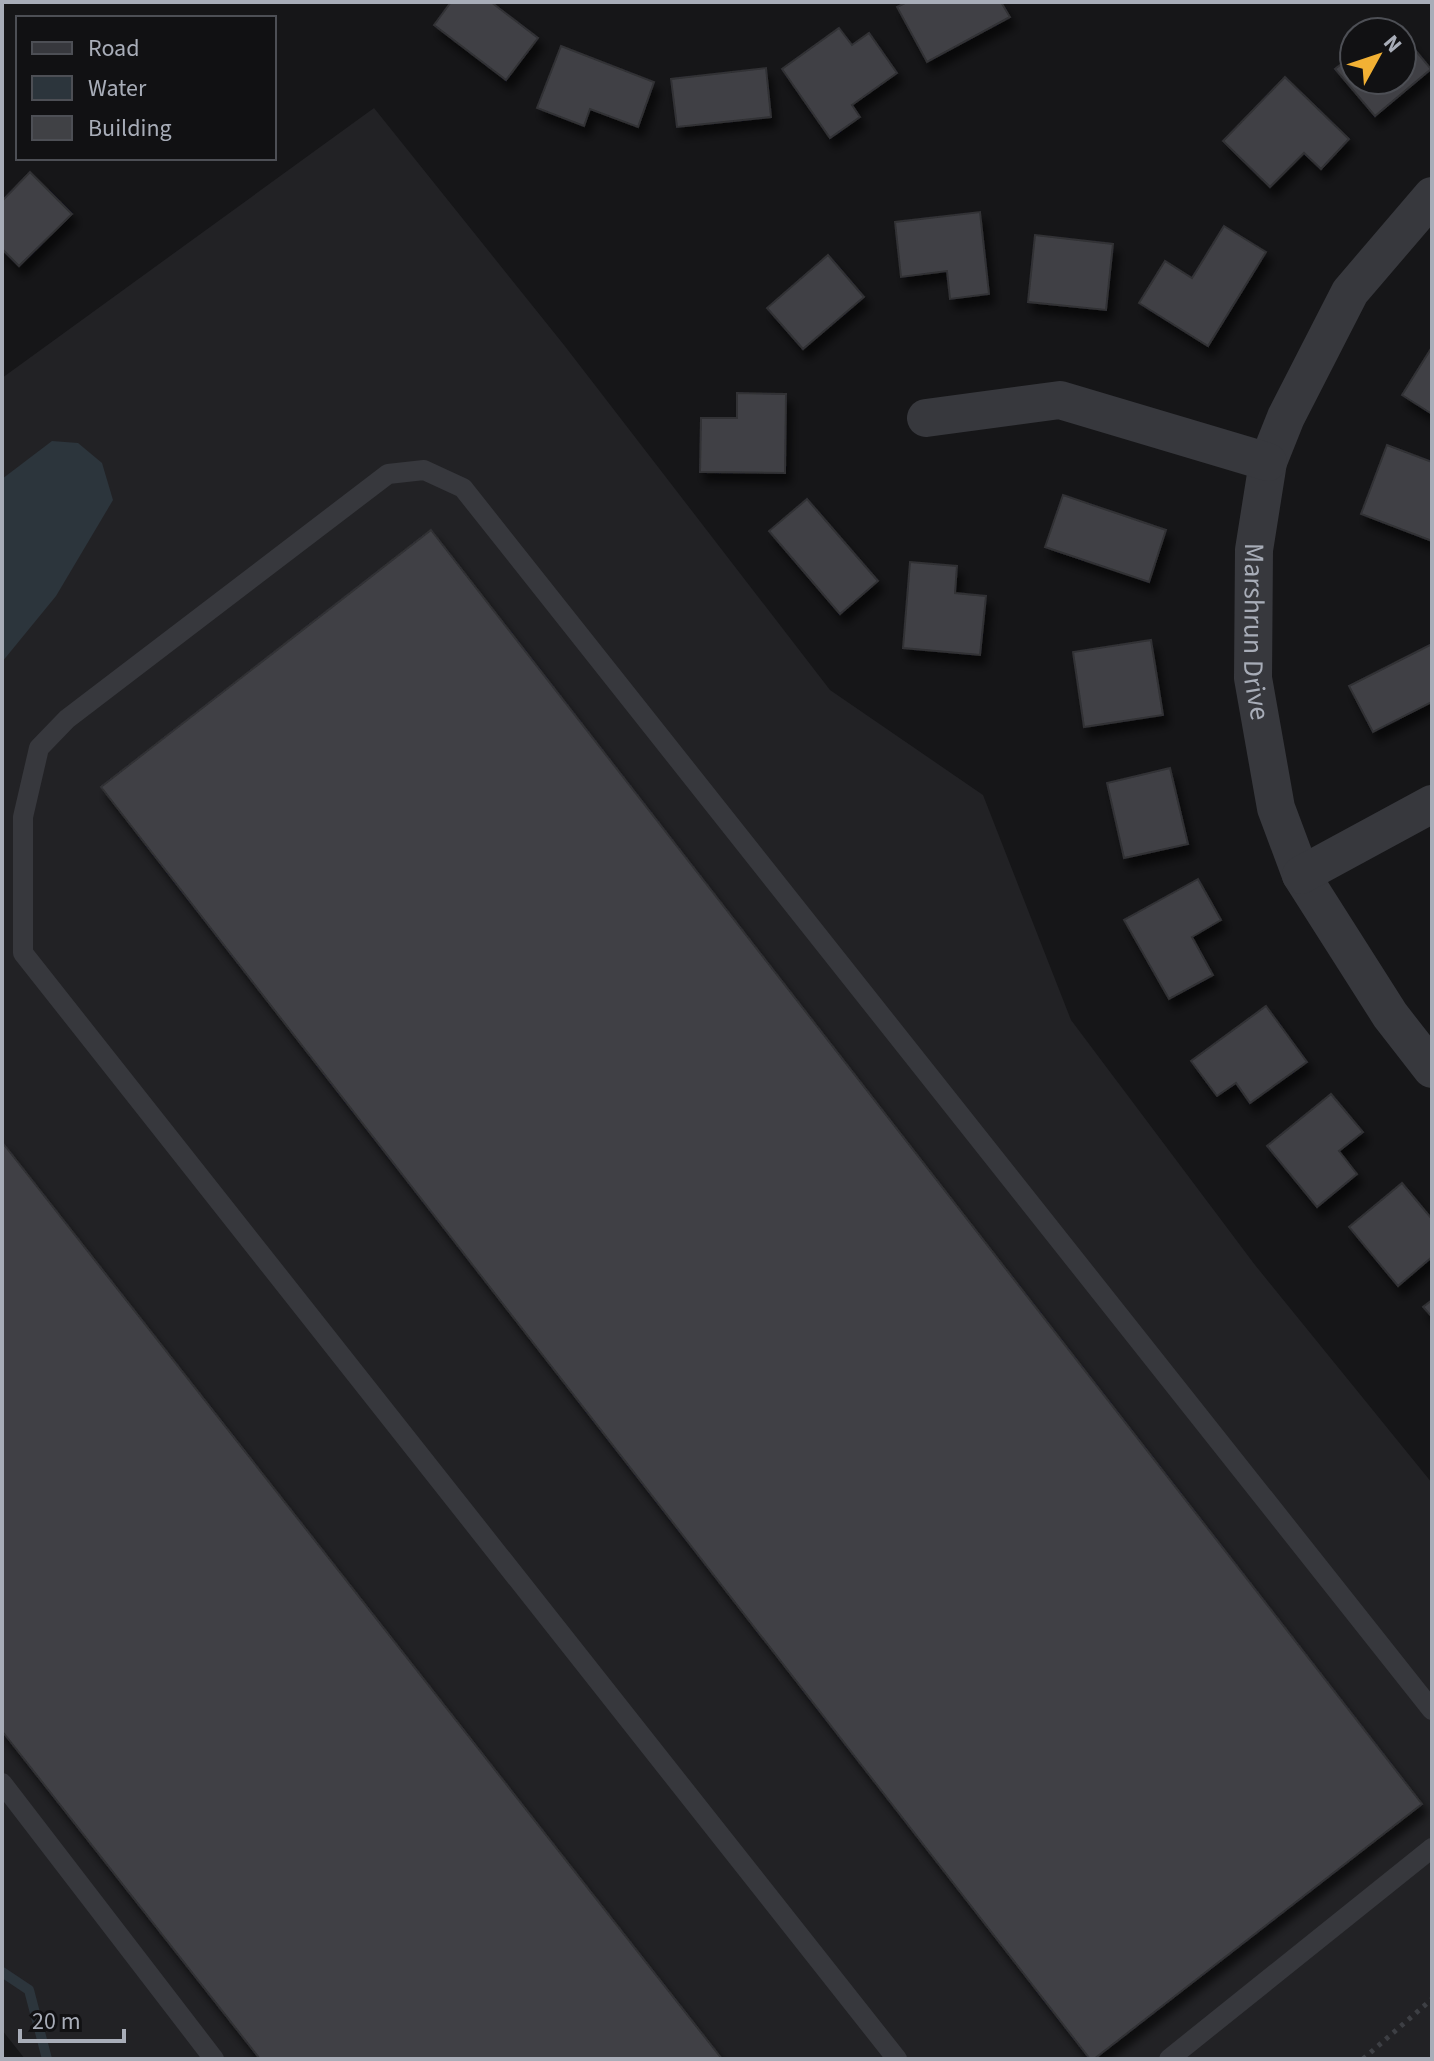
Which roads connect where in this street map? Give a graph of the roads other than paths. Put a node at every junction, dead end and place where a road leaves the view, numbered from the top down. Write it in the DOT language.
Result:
graph roads {
  1 [pos="1432,196"];
  2 [pos="926,418"];
  3 [pos="1268,462"];
  4 [pos="1432,804"];
  5 [pos="1301,875"];
  6 [pos="2,904"];
  7 [pos="23,904"];
  8 [pos="1432,1069"];
  9 [pos="1432,1710"];
  10 [pos="2,1783"];
  11 [pos="1432,1848"];
  12 [pos="214,2059"];
  13 [pos="897,2059"];
  14 [pos="1169,2059"];
  1 -- 3 [label="street, Marshrun Drive"];
  2 -- 3 [label="street"];
  3 -- 5 [label="street, Marshrun Drive"];
  4 -- 5 [label="street"];
  5 -- 8 [label="street, Marshrun Drive"];
  6 -- 7 [label="lane"];
  7 -- 9 [label="lane"];
  7 -- 13 [label="lane"];
  10 -- 12 [label="lane"];
  11 -- 14 [label="lane"];
}
